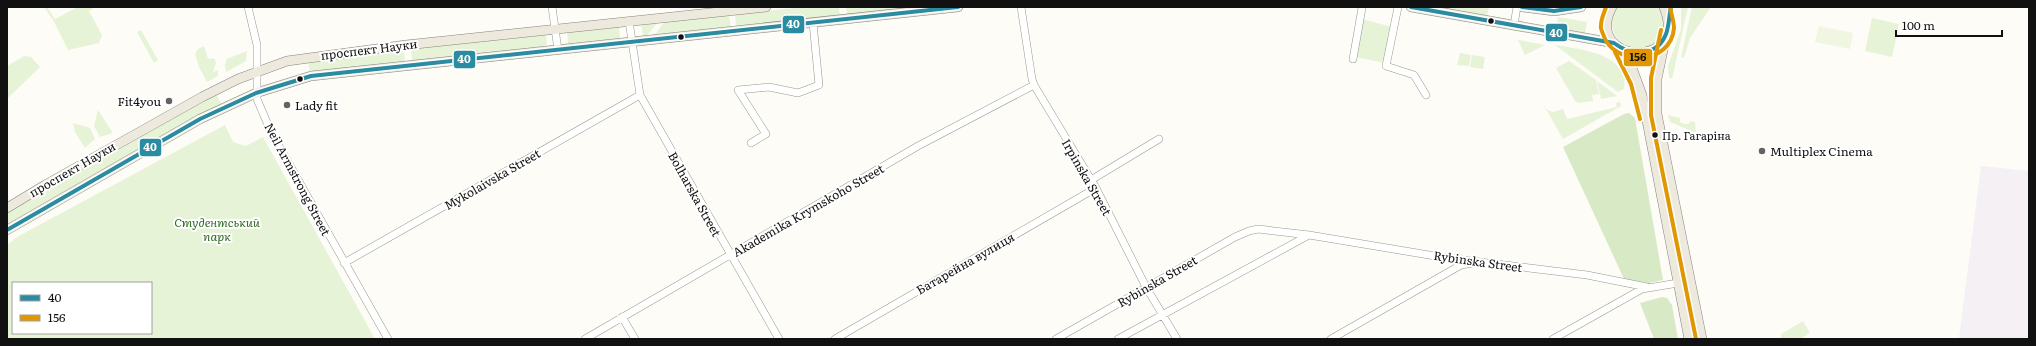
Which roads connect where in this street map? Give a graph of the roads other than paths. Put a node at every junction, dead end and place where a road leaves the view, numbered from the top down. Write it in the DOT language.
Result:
graph roads {
  1 [pos="248,7"];
  2 [pos="552,7"];
  3 [pos="766,7"];
  4 [pos="958,7"];
  5 [pos="1021,7"];
  6 [pos="1398,7"];
  7 [pos="1411,7"];
  8 [pos="1517,7"];
  9 [pos="1522,7"];
  10 [pos="1581,7"];
  11 [pos="1612,7"];
  12 [pos="1664,7"];
  13 [pos="1671,7"];
  14 [pos="1362,8"];
  15 [pos="728,9"];
  16 [pos="629,22"];
  17 [pos="813,23"];
  18 [pos="1514,25"];
  19 [pos="1668,27"];
  20 [pos="556,29"];
  21 [pos="632,42"];
  22 [pos="1617,46"];
  23 [pos="558,50"];
  24 [pos="1352,60"];
  25 [pos="257,71"];
  26 [pos="1034,85"];
  27 [pos="256,92"];
  28 [pos="640,95"];
  29 [pos="1426,95"];
  30 [pos="1159,139"];
  31 [pos="751,143"];
  32 [pos="1091,180"];
  33 [pos="1096,188"];
  34 [pos="7,208"];
  35 [pos="7,230"];
  36 [pos="1309,235"];
  37 [pos="730,256"];
  38 [pos="1481,262"];
  39 [pos="344,263"];
  40 [pos="1678,283"];
  41 [pos="1146,287"];
  42 [pos="1647,287"];
  43 [pos="1162,314"];
  44 [pos="622,317"];
  45 [pos="388,339"];
  46 [pos="585,339"];
  47 [pos="634,339"];
  48 [pos="778,339"];
  49 [pos="835,339"];
  50 [pos="1056,339"];
  51 [pos="1118,339"];
  52 [pos="1177,339"];
  53 [pos="1331,339"];
  54 [pos="1553,339"];
  55 [pos="1689,339"];
  56 [pos="1702,339"];
  1 -- 25 [label="street, Neil Armstrong Street"];
  2 -- 20 [label="street"];
  3 -- 15 [label="main road, проспект Науки"];
  4 -- 17 [label="main road, проспект Науки"];
  5 -- 26 [label="street, Irpinska Street"];
  6 -- 29 [label="street"];
  7 -- 18 [label="main road"];
  8 -- 18 [label="street"];
  9 -- 10 [label="main road"];
  11 -- 22 [label="main road"];
  12 -- 19 [label="main road"];
  13 -- 19 [label="main road"];
  14 -- 24 [label="street"];
  15 -- 16 [label="main road, проспект Науки"];
  16 -- 20 [label="main road, проспект Науки"];
  16 -- 21 [label="street, Bolharska Street"];
  17 -- 21 [label="main road, проспект Науки"];
  17 -- 31 [label="street"];
  18 -- 22 [label="main road"];
  19 -- 22 [label="main road"];
  19 -- 56 [label="main road"];
  20 -- 23 [label="street"];
  20 -- 25 [label="main road, проспект Науки"];
  21 -- 23 [label="main road, проспект Науки"];
  21 -- 28 [label="street, Bolharska Street"];
  22 -- 40 [label="main road"];
  23 -- 27 [label="main road, проспект Науки"];
  25 -- 27 [label="street, Neil Armstrong Street"];
  25 -- 34 [label="main road, проспект Науки"];
  26 -- 32 [label="street, Irpinska Street"];
  26 -- 37 [label="street, Akademika Krymskoho Street"];
  27 -- 35 [label="main road, проспект Науки"];
  27 -- 39 [label="street, Neil Armstrong Street"];
  28 -- 37 [label="street, Bolharska Street"];
  28 -- 39 [label="street, Mykolaivska Street"];
  30 -- 32 [label="street"];
  32 -- 33 [label="street, Irpinska Street"];
  33 -- 41 [label="street, Irpinska Street"];
  33 -- 49 [label="street, Батарейна вулиця"];
  36 -- 38 [label="street, Rybinska Street"];
  36 -- 41 [label="street, Rybinska Street"];
  36 -- 43 [label="street"];
  37 -- 44 [label="street, Akademika Krymskoho Street"];
  37 -- 48 [label="street, Bolharska Street"];
  38 -- 42 [label="street, Rybinska Street"];
  38 -- 53 [label="street"];
  39 -- 45 [label="street, Neil Armstrong Street"];
  40 -- 42 [label="street"];
  40 -- 55 [label="main road"];
  41 -- 43 [label="street, Irpinska Street"];
  41 -- 50 [label="street, Rybinska Street"];
  42 -- 54 [label="street"];
  43 -- 51 [label="street"];
  43 -- 52 [label="street, Irpinska Street"];
  44 -- 46 [label="street, Akademika Krymskoho Street"];
  44 -- 47 [label="street"];
}
